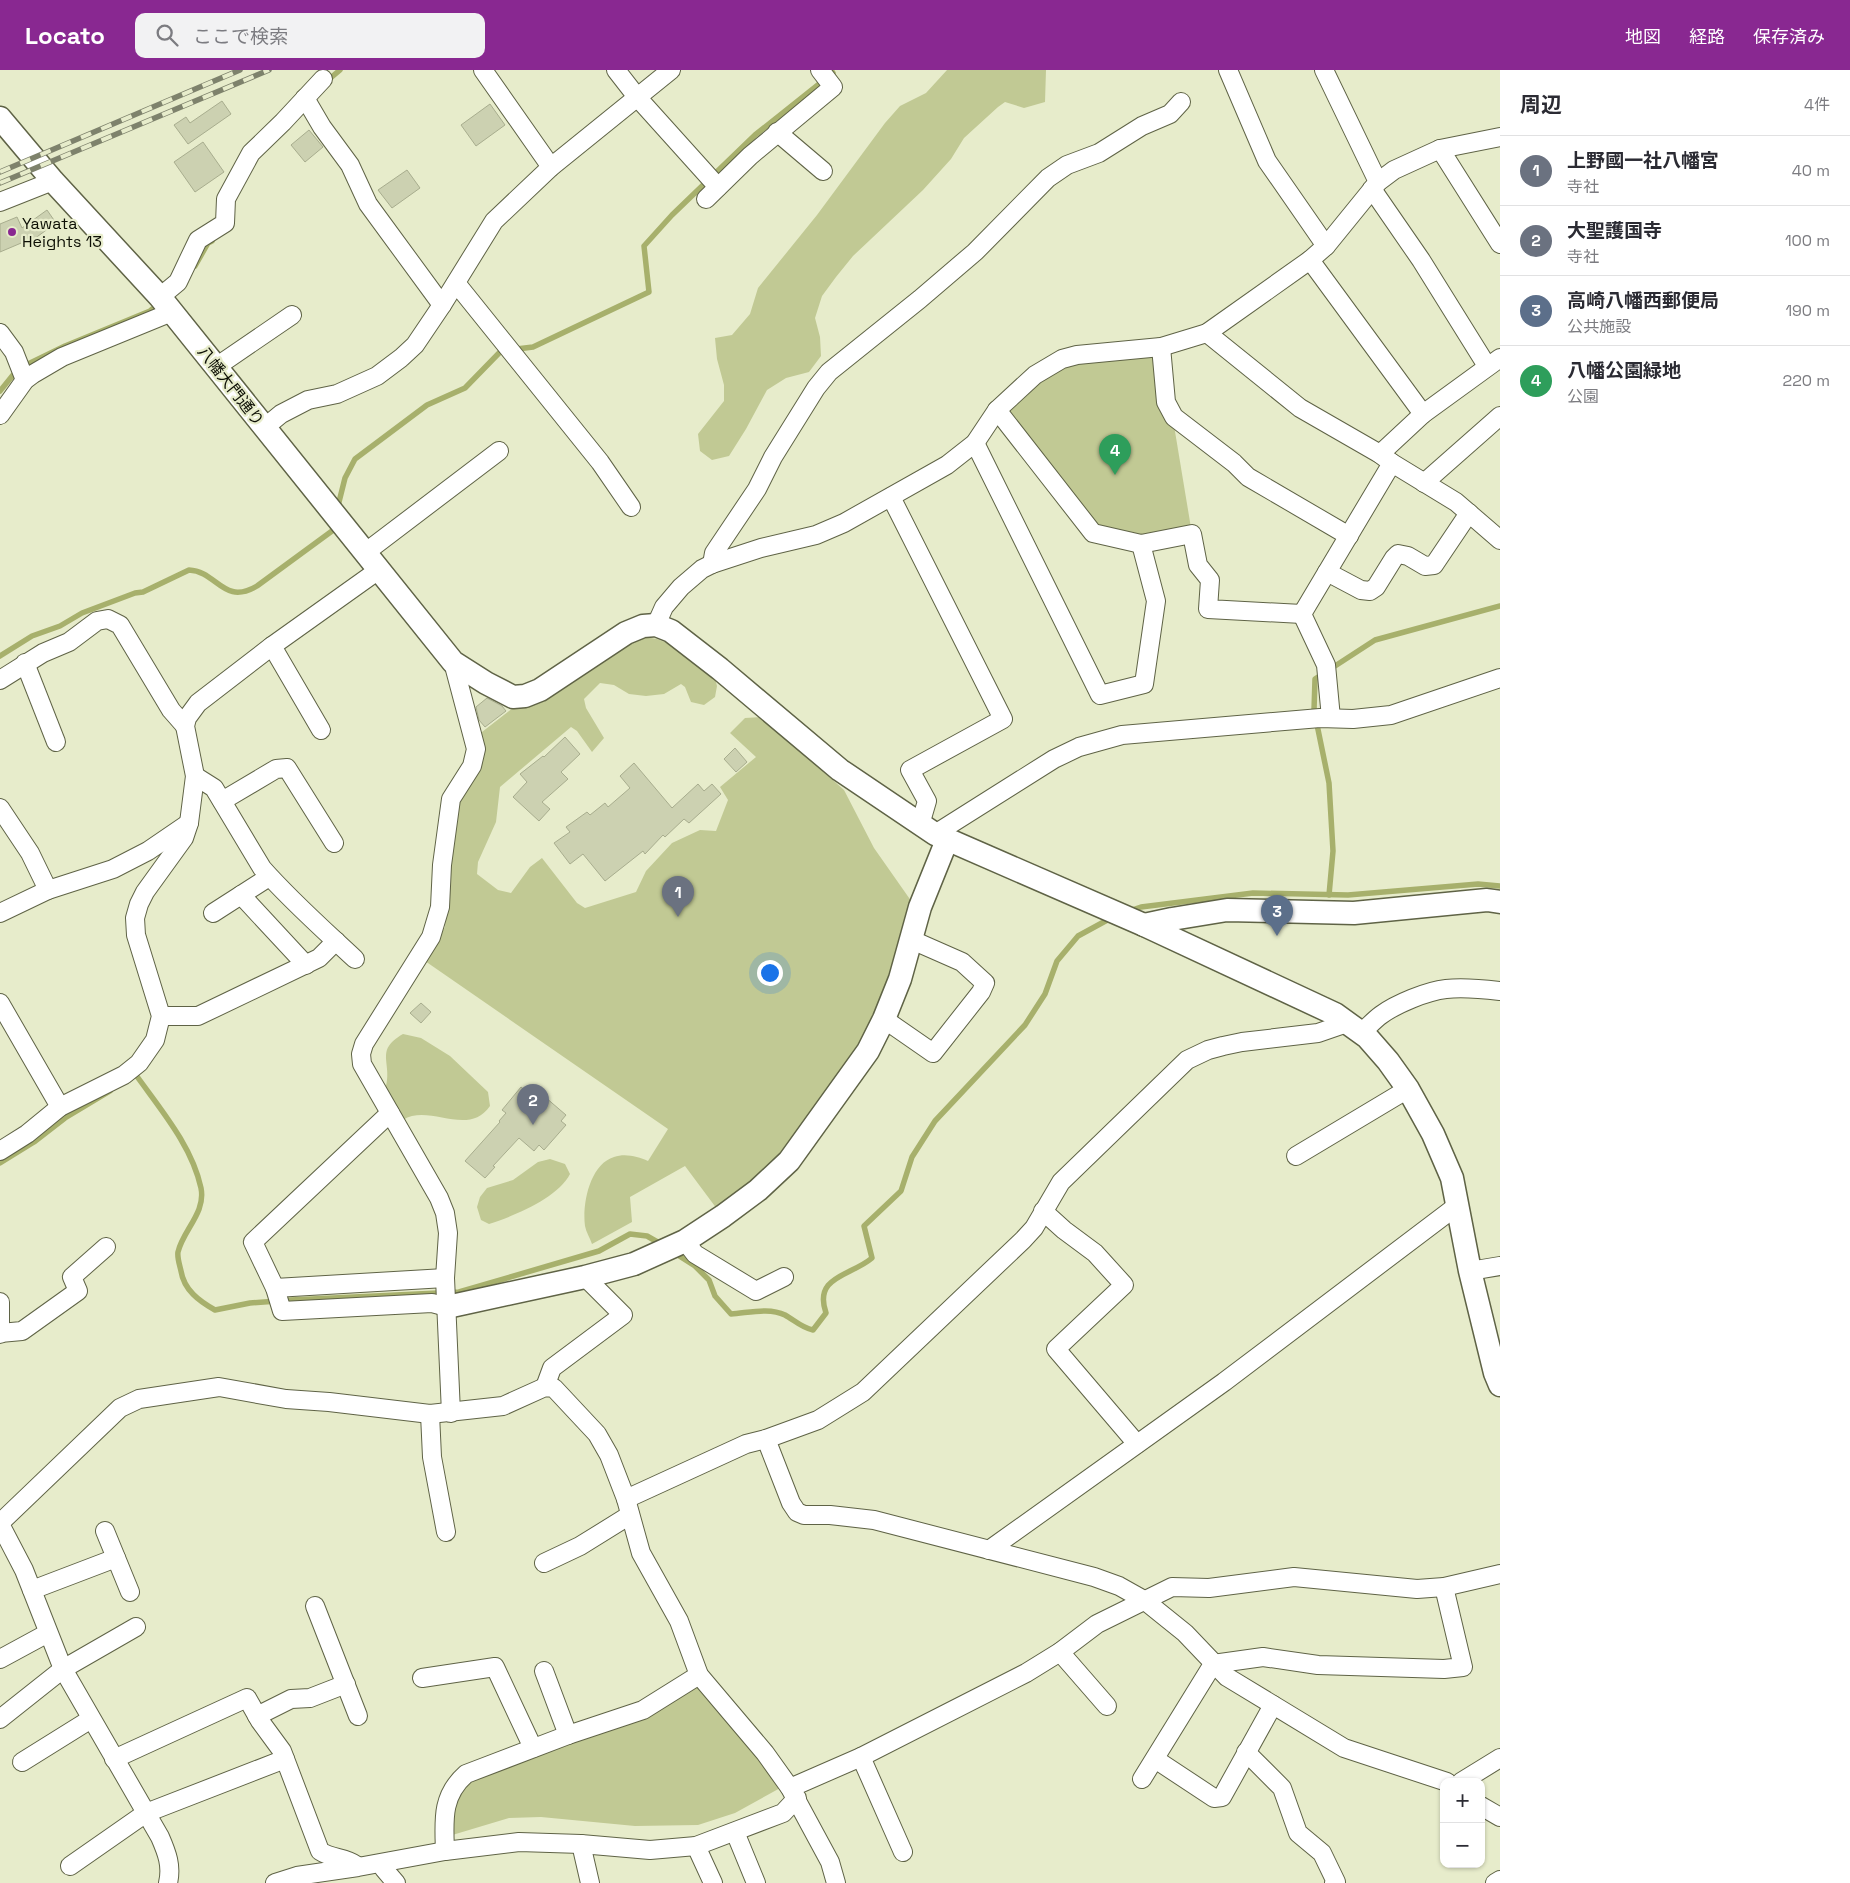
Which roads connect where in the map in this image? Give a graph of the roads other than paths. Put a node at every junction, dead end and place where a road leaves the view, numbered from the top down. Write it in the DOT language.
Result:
graph roads {
  1 [pos="483,70"];
  2 [pos="616,70"];
  3 [pos="671,70"];
  4 [pos="820,70"];
  5 [pos="1228,70"];
  6 [pos="1324,70"];
  7 [pos="323,79"];
  8 [pos="637,97"];
  9 [pos="305,98"];
  10 [pos="1181,102"];
  11 [pos="0,118"];
  12 [pos="777,132"];
  13 [pos="1500,136"];
  14 [pos="1440,149"];
  15 [pos="551,167"];
  16 [pos="823,171"];
  17 [pos="53,181"];
  18 [pos="1375,185"];
  19 [pos="0,202"];
  20 [pos="1500,244"];
  21 [pos="1326,246"];
  22 [pos="1310,260"];
  23 [pos="456,283"];
  24 [pos="166,305"];
  25 [pos="442,305"];
  26 [pos="292,315"];
  27 [pos="0,333"];
  28 [pos="1207,333"];
  29 [pos="1161,347"];
  30 [pos="1494,362"];
  31 [pos="216,367"];
  32 [pos="25,380"];
  33 [pos="997,410"];
  34 [pos="1423,414"];
  35 [pos="0,415"];
  36 [pos="1500,416"];
  37 [pos="264,428"];
  38 [pos="975,443"];
  39 [pos="499,451"];
  40 [pos="1386,459"];
  41 [pos="1424,483"];
  42 [pos="891,497"];
  43 [pos="632,507"];
  44 [pos="1470,513"];
  45 [pos="1496,531"];
  46 [pos="1349,536"];
  47 [pos="1141,544"];
  48 [pos="373,560"];
  49 [pos="712,564"];
  50 [pos="1327,572"];
  51 [pos="1302,614"];
  52 [pos="656,625"];
  53 [pos="272,646"];
  54 [pos="453,662"];
  55 [pos="25,663"];
  56 [pos="1500,678"];
  57 [pos="0,680"];
  58 [pos="1331,718"];
  59 [pos="185,726"];
  60 [pos="321,730"];
  61 [pos="56,742"];
  62 [pos="195,776"];
  63 [pos="222,801"];
  64 [pos="0,808"];
  65 [pos="189,823"];
  66 [pos="934,833"];
  67 [pos="334,843"];
  68 [pos="269,877"];
  69 [pos="48,890"];
  70 [pos="241,895"];
  71 [pos="1500,902"];
  72 [pos="0,913"];
  73 [pos="213,913"];
  74 [pos="1144,925"];
  75 [pos="912,940"];
  76 [pos="336,942"];
  77 [pos="355,959"];
  78 [pos="306,965"];
  79 [pos="1500,992"];
  80 [pos="0,1003"];
  81 [pos="161,1016"];
  82 [pos="884,1019"];
  83 [pos="1354,1028"];
  84 [pos="1408,1089"];
  85 [pos="60,1107"];
  86 [pos="390,1113"];
  87 [pos="0,1151"];
  88 [pos="1296,1156"];
  89 [pos="1458,1205"];
  90 [pos="1043,1211"];
  91 [pos="685,1241"];
  92 [pos="106,1247"];
  93 [pos="1500,1266"];
  94 [pos="1470,1271"];
  95 [pos="585,1277"];
  96 [pos="784,1277"];
  97 [pos="445,1278"];
  98 [pos="275,1288"];
  99 [pos="0,1302"];
  100 [pos="447,1307"];
  101 [pos="0,1334"];
  102 [pos="1496,1358"];
  103 [pos="1500,1385"];
  104 [pos="545,1387"];
  105 [pos="451,1413"];
  106 [pos="430,1414"];
  107 [pos="766,1439"];
  108 [pos="1137,1444"];
  109 [pos="628,1507"];
  110 [pos="0,1524"];
  111 [pos="104,1531"];
  112 [pos="446,1532"];
  113 [pos="989,1550"];
  114 [pos="116,1558"];
  115 [pos="544,1563"];
  116 [pos="1500,1574"];
  117 [pos="1444,1587"];
  118 [pos="32,1590"];
  119 [pos="130,1592"];
  120 [pos="1144,1600"];
  121 [pos="315,1606"];
  122 [pos="136,1627"];
  123 [pos="48,1633"];
  124 [pos="1060,1652"];
  125 [pos="0,1658"];
  126 [pos="1213,1664"];
  127 [pos="63,1669"];
  128 [pos="544,1671"];
  129 [pos="699,1675"];
  130 [pos="422,1678"];
  131 [pos="346,1684"];
  132 [pos="1273,1705"];
  133 [pos="1108,1706"];
  134 [pos="257,1716"];
  135 [pos="358,1716"];
  136 [pos="0,1719"];
  137 [pos="91,1719"];
  138 [pos="568,1735"];
  139 [pos="532,1748"];
  140 [pos="1246,1752"];
  141 [pos="861,1756"];
  142 [pos="1500,1758"];
  143 [pos="114,1759"];
  144 [pos="285,1759"];
  145 [pos="1155,1759"];
  146 [pos="22,1762"];
  147 [pos="1468,1778"];
  148 [pos="1142,1779"];
  149 [pos="1440,1780"];
  150 [pos="794,1793"];
  151 [pos="1485,1808"];
  152 [pos="146,1814"];
  153 [pos="1500,1817"];
  154 [pos="735,1832"];
  155 [pos="581,1844"];
  156 [pos="696,1846"];
  157 [pos="445,1851"];
  158 [pos="903,1852"];
  159 [pos="383,1863"];
  160 [pos="70,1866"];
  161 [pos="358,1867"];
  162 [pos="1500,1880"];
  163 [pos="168,1883"];
  164 [pos="275,1883"];
  165 [pos="396,1883"];
  166 [pos="590,1883"];
  167 [pos="712,1883"];
  168 [pos="756,1883"];
  169 [pos="836,1883"];
  170 [pos="1334,1883"];
  171 [pos="1495,1883"];
  1 -- 15 [label="street"];
  2 -- 8 [label="street"];
  3 -- 8 [label="street"];
  4 -- 12 [label="street"];
  5 -- 21 [label="street"];
  6 -- 18 [label="street"];
  7 -- 9 [label="street"];
  8 -- 12 [label="street"];
  8 -- 15 [label="street"];
  9 -- 24 [label="street"];
  9 -- 25 [label="street"];
  10 -- 49 [label="street"];
  11 -- 17 [label="street, 八幡大門通り"];
  12 -- 16 [label="street"];
  13 -- 14 [label="street"];
  14 -- 18 [label="street"];
  14 -- 20 [label="street"];
  15 -- 23 [label="street"];
  17 -- 19 [label="street"];
  17 -- 24 [label="street, 八幡大門通り"];
  18 -- 21 [label="street"];
  18 -- 30 [label="street"];
  21 -- 22 [label="street"];
  22 -- 28 [label="street"];
  22 -- 34 [label="street"];
  23 -- 25 [label="street"];
  23 -- 43 [label="street"];
  24 -- 31 [label="street, 八幡大門通り"];
  24 -- 32 [label="street"];
  25 -- 37 [label="street"];
  26 -- 31 [label="street"];
  27 -- 32 [label="street"];
  28 -- 29 [label="street"];
  28 -- 40 [label="street"];
  29 -- 33 [label="street"];
  29 -- 46 [label="street"];
  30 -- 34 [label="street"];
  31 -- 37 [label="street, 八幡大門通り"];
  32 -- 35 [label="street"];
  33 -- 38 [label="street"];
  33 -- 47 [label="street"];
  34 -- 40 [label="street"];
  36 -- 41 [label="street"];
  37 -- 48 [label="street, 八幡大門通り"];
  38 -- 42 [label="street"];
  38 -- 47 [label="street"];
  39 -- 48 [label="street"];
  40 -- 41 [label="street"];
  40 -- 46 [label="street"];
  41 -- 44 [label="street"];
  42 -- 49 [label="street"];
  42 -- 66 [label="street"];
  44 -- 45 [label="street"];
  44 -- 50 [label="street"];
  46 -- 50 [label="street"];
  47 -- 51 [label="street"];
  48 -- 53 [label="street"];
  48 -- 54 [label="street, 八幡大門通り"];
  49 -- 52 [label="street"];
  50 -- 51 [label="street"];
  51 -- 58 [label="street"];
  52 -- 54 [label="street, 八幡大門通り"];
  52 -- 66 [label="street"];
  53 -- 59 [label="street"];
  53 -- 60 [label="street"];
  54 -- 86 [label="street"];
  55 -- 57 [label="street"];
  55 -- 59 [label="street"];
  55 -- 61 [label="street"];
  56 -- 58 [label="street"];
  58 -- 66 [label="street"];
  59 -- 62 [label="street"];
  62 -- 63 [label="street"];
  62 -- 65 [label="street"];
  63 -- 67 [label="street"];
  63 -- 68 [label="street"];
  64 -- 69 [label="street"];
  65 -- 69 [label="street"];
  65 -- 81 [label="street"];
  66 -- 74 [label="street"];
  66 -- 75 [label="street"];
  68 -- 70 [label="street"];
  68 -- 76 [label="street"];
  69 -- 72 [label="street"];
  70 -- 73 [label="street"];
  70 -- 78 [label="street"];
  71 -- 74 [label="street"];
  74 -- 83 [label="street"];
  75 -- 82 [label="street"];
  75 -- 82 [label="street"];
  76 -- 77 [label="street"];
  76 -- 78 [label="street"];
  78 -- 81 [label="street"];
  79 -- 83 [label="street"];
  80 -- 85 [label="street"];
  81 -- 85 [label="street"];
  82 -- 91 [label="street"];
  83 -- 84 [label="street"];
  83 -- 90 [label="street"];
  84 -- 88 [label="street"];
  84 -- 89 [label="street"];
  85 -- 87 [label="street"];
  86 -- 97 [label="street"];
  86 -- 98 [label="street"];
  89 -- 94 [label="street"];
  89 -- 108 [label="street"];
  90 -- 107 [label="street"];
  90 -- 108 [label="street"];
  91 -- 95 [label="street"];
  91 -- 96 [label="street"];
  92 -- 101 [label="street"];
  93 -- 94 [label="street"];
  94 -- 102 [label="street"];
  95 -- 100 [label="street"];
  95 -- 104 [label="street"];
  97 -- 98 [label="street"];
  97 -- 100 [label="street"];
  98 -- 100 [label="street"];
  99 -- 101 [label="street"];
  100 -- 105 [label="street"];
  102 -- 103 [label="street"];
  104 -- 105 [label="street"];
  104 -- 109 [label="street"];
  105 -- 106 [label="street"];
  106 -- 110 [label="street"];
  106 -- 112 [label="street"];
  107 -- 109 [label="street"];
  107 -- 113 [label="street"];
  108 -- 113 [label="street"];
  109 -- 115 [label="street"];
  109 -- 129 [label="street"];
  110 -- 118 [label="street"];
  111 -- 114 [label="street"];
  113 -- 120 [label="street"];
  114 -- 118 [label="street"];
  114 -- 119 [label="street"];
  116 -- 117 [label="street"];
  117 -- 120 [label="street"];
  117 -- 126 [label="street"];
  118 -- 123 [label="street"];
  120 -- 124 [label="street"];
  120 -- 126 [label="street"];
  121 -- 131 [label="street"];
  122 -- 127 [label="street"];
  123 -- 125 [label="street"];
  123 -- 127 [label="street"];
  124 -- 133 [label="street"];
  124 -- 141 [label="street"];
  126 -- 132 [label="street"];
  126 -- 145 [label="street"];
  127 -- 136 [label="street"];
  127 -- 137 [label="street"];
  128 -- 138 [label="street"];
  129 -- 138 [label="street"];
  129 -- 150 [label="street"];
  130 -- 139 [label="street"];
  131 -- 134 [label="street"];
  131 -- 135 [label="street"];
  132 -- 140 [label="street"];
  132 -- 149 [label="street"];
  134 -- 143 [label="street"];
  134 -- 144 [label="street"];
  137 -- 143 [label="street"];
  137 -- 146 [label="street"];
  138 -- 139 [label="street"];
  139 -- 157 [label="street"];
  140 -- 145 [label="street"];
  140 -- 170 [label="street"];
  141 -- 150 [label="street"];
  141 -- 158 [label="street"];
  142 -- 147 [label="street"];
  143 -- 152 [label="street"];
  144 -- 152 [label="street"];
  144 -- 161 [label="street"];
  145 -- 148 [label="street"];
  150 -- 154 [label="street"];
  150 -- 169 [label="street"];
  151 -- 153 [label="street"];
  152 -- 160 [label="street"];
  152 -- 163 [label="street"];
  154 -- 156 [label="street"];
  154 -- 168 [label="street"];
  155 -- 156 [label="street"];
  155 -- 157 [label="street"];
  155 -- 166 [label="street"];
  156 -- 167 [label="street"];
  157 -- 159 [label="street"];
  159 -- 161 [label="street"];
  159 -- 165 [label="street"];
  161 -- 164 [label="street"];
  162 -- 171 [label="street"];
}
